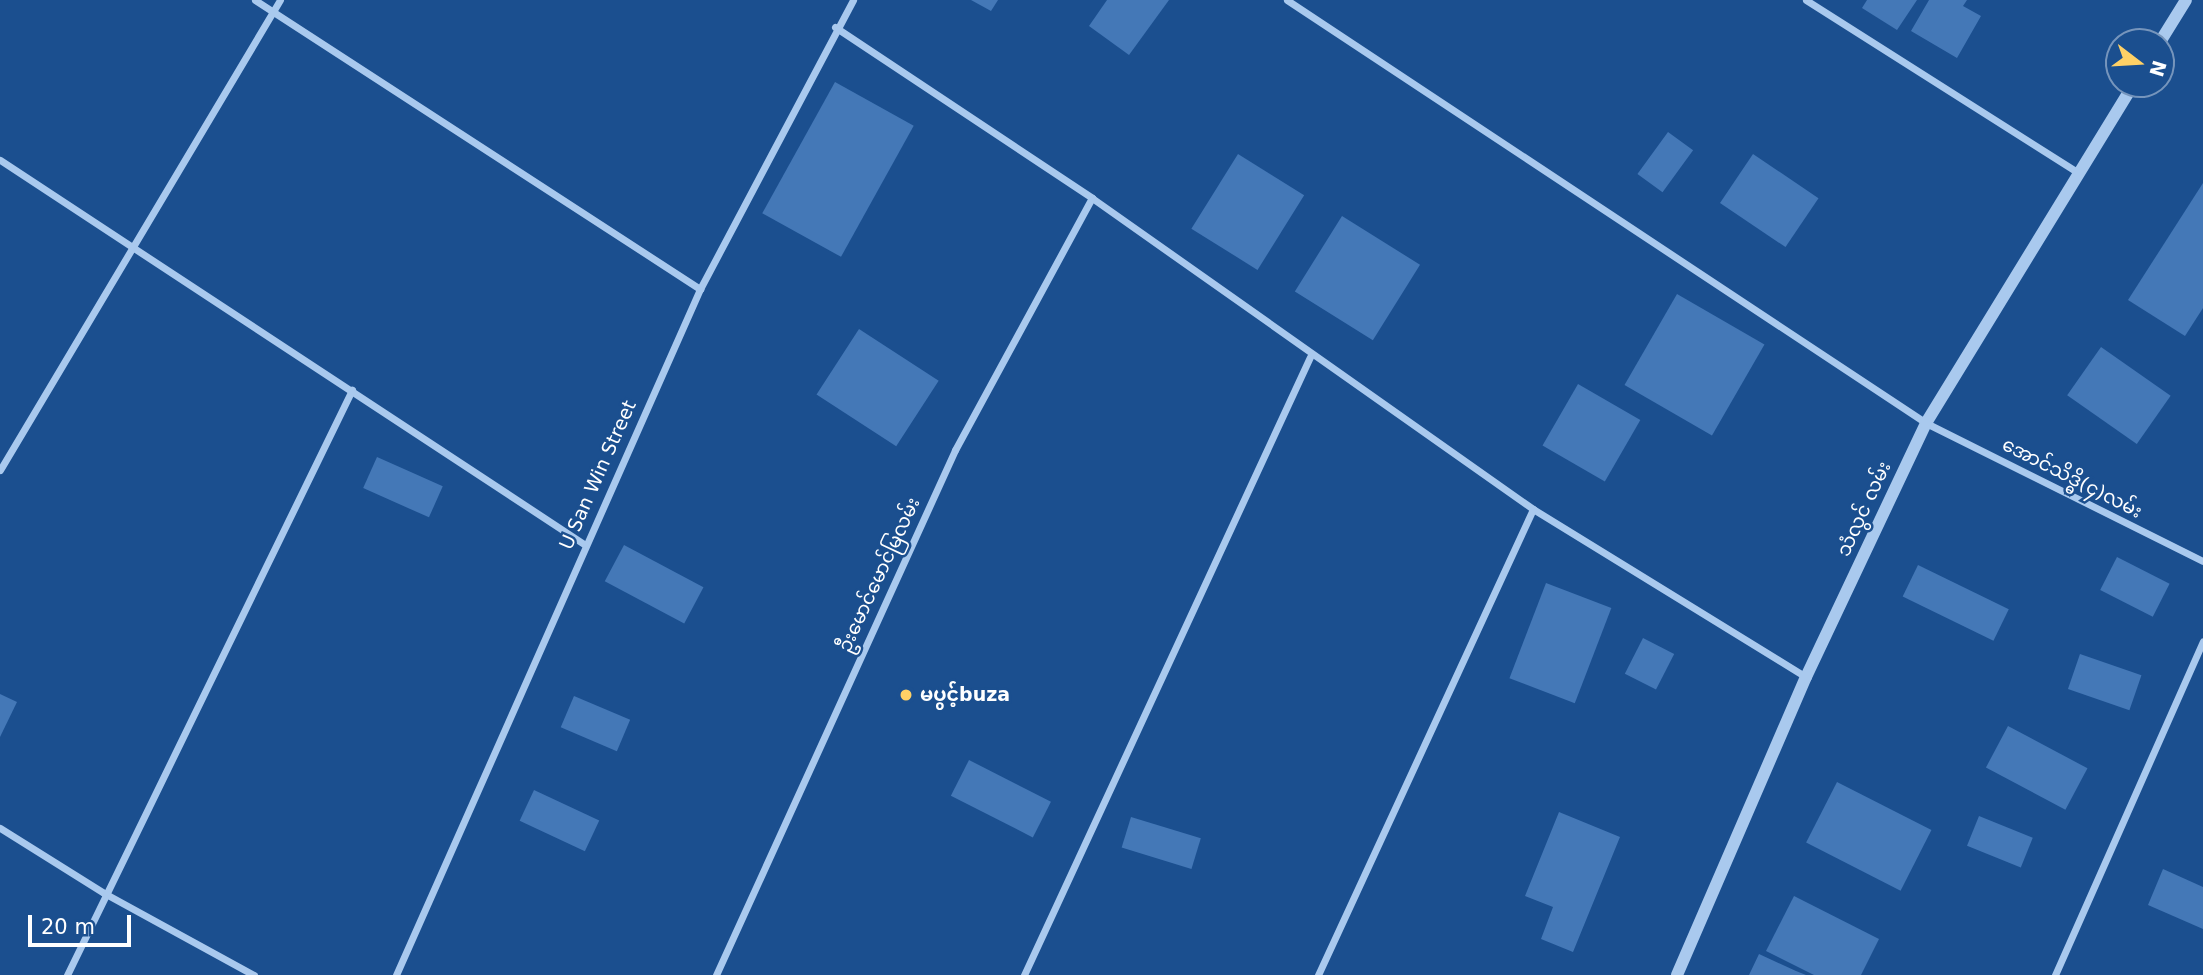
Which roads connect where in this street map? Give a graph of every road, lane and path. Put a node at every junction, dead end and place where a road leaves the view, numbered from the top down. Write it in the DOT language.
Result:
graph roads {
  1 [pos="255,0"];
  2 [pos="280,0"];
  3 [pos="853,0"];
  4 [pos="1287,0"];
  5 [pos="1807,0"];
  6 [pos="2186,0"];
  7 [pos="273,12"];
  8 [pos="835,27"];
  9 [pos="2169,28"];
  10 [pos="2125,98"];
  11 [pos="0,160"];
  12 [pos="2079,173"];
  13 [pos="1092,198"];
  14 [pos="133,246"];
  15 [pos="700,289"];
  16 [pos="1310,357"];
  17 [pos="352,390"];
  18 [pos="1926,423"];
  19 [pos="0,470"];
  20 [pos="1533,509"];
  21 [pos="584,544"];
  22 [pos="2203,561"];
  23 [pos="2203,641"];
  24 [pos="1806,677"];
  25 [pos="0,828"];
  26 [pos="104,893"];
  27 [pos="67,975"];
  28 [pos="254,975"];
  29 [pos="397,975"];
  30 [pos="716,975"];
  31 [pos="1024,975"];
  32 [pos="1318,975"];
  33 [pos="1677,975"];
  34 [pos="2055,975"];
  1 -- 7 [label="street"];
  2 -- 7 [label="street"];
  3 -- 8 [label="street, U San Win Street"];
  4 -- 18 [label="street, အောင်သိဒ္ဓိ(၄)လမ်း"];
  5 -- 12 [label="street"];
  6 -- 9 [label="street"];
  7 -- 14 [label="street"];
  7 -- 15 [label="street"];
  8 -- 13 [label="street"];
  8 -- 15 [label="street, U San Win Street"];
  10 -- 12 [label="street, သံလွင် လမ်း"];
  11 -- 14 [label="street"];
  12 -- 18 [label="street, သံလွင် လမ်း"];
  13 -- 16 [label="street"];
  13 -- 30 [label="street, ဦးမောင်မောင်မြလမ်း"];
  14 -- 17 [label="street"];
  14 -- 19 [label="street"];
  15 -- 21 [label="street, U San Win Street"];
  16 -- 20 [label="street"];
  16 -- 31 [label="street"];
  17 -- 21 [label="street"];
  17 -- 26 [label="street"];
  18 -- 22 [label="street, အောင်သိဒ္ဓိ(၄)လမ်း"];
  18 -- 24 [label="street, သံလွင် လမ်း"];
  20 -- 24 [label="street"];
  20 -- 32 [label="street"];
  21 -- 29 [label="street, U San Win Street"];
  23 -- 34 [label="street"];
  24 -- 33 [label="street, သံလွင် လမ်း"];
  25 -- 26 [label="street"];
  26 -- 27 [label="street"];
  26 -- 28 [label="street"];
}
